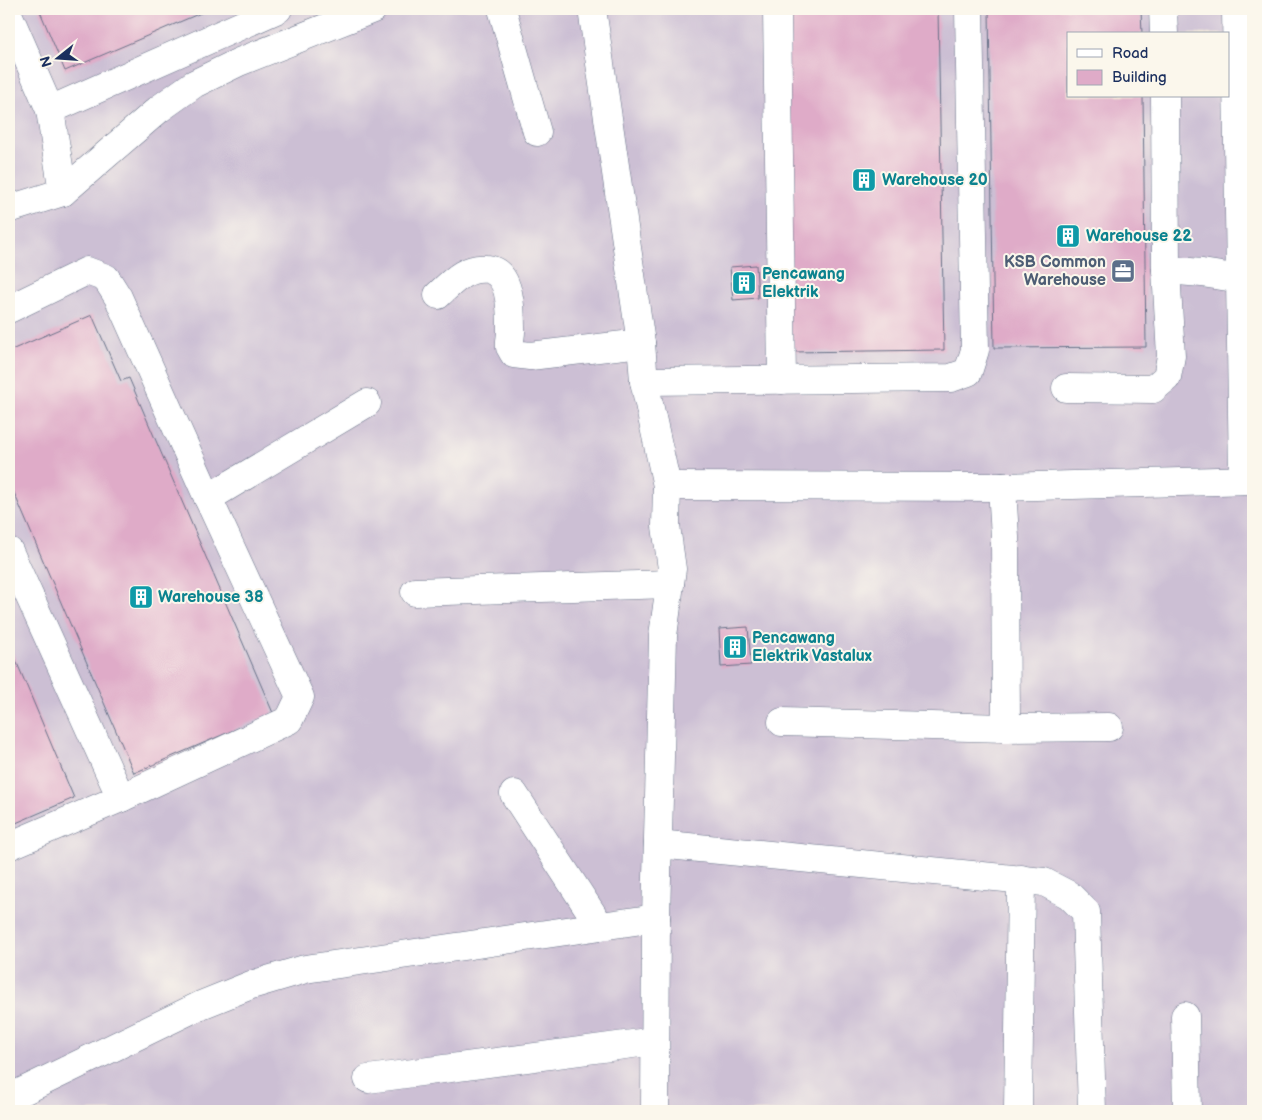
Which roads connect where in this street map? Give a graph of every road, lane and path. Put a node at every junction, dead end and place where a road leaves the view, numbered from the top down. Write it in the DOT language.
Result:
graph roads {
  1 [pos="278,9"];
  2 [pos="374,9"];
  3 [pos="502,9"];
  4 [pos="592,9"];
  5 [pos="777,9"];
  6 [pos="969,9"];
  7 [pos="1163,9"];
  8 [pos="1236,9"];
  9 [pos="9,16"];
  10 [pos="1164,32"];
  11 [pos="1164,98"];
  12 [pos="50,110"];
  13 [pos="537,132"];
  14 [pos="63,192"];
  15 [pos="9,209"];
  16 [pos="1166,270"];
  17 [pos="1240,279"];
  18 [pos="438,295"];
  19 [pos="9,308"];
  20 [pos="641,343"];
  21 [pos="782,380"];
  22 [pos="644,381"];
  23 [pos="1066,388"];
  24 [pos="366,403"];
  25 [pos="1248,480"];
  26 [pos="666,486"];
  27 [pos="1002,487"];
  28 [pos="208,498"];
  29 [pos="9,551"];
  30 [pos="670,584"];
  31 [pos="415,592"];
  32 [pos="782,722"];
  33 [pos="1110,727"];
  34 [pos="1006,728"];
  35 [pos="514,794"];
  36 [pos="121,798"];
  37 [pos="658,844"];
  38 [pos="9,846"];
  39 [pos="1021,879"];
  40 [pos="656,918"];
  41 [pos="600,926"];
  42 [pos="1186,1016"];
  43 [pos="655,1041"];
  44 [pos="368,1079"];
  45 [pos="9,1098"];
  46 [pos="655,1111"];
  47 [pos="1018,1111"];
  48 [pos="1092,1111"];
  49 [pos="1187,1111"];
  1 -- 12 [label="street"];
  2 -- 14 [label="street"];
  3 -- 13 [label="street"];
  4 -- 20 [label="street"];
  5 -- 21 [label="street"];
  6 -- 21 [label="street"];
  7 -- 10 [label="street"];
  8 -- 17 [label="street"];
  9 -- 12 [label="street"];
  11 -- 16 [label="street"];
  12 -- 14 [label="street"];
  14 -- 15 [label="street"];
  16 -- 17 [label="street"];
  16 -- 23 [label="street"];
  17 -- 25 [label="street"];
  18 -- 20 [label="street"];
  19 -- 28 [label="street"];
  20 -- 22 [label="street"];
  21 -- 22 [label="street"];
  22 -- 26 [label="street"];
  24 -- 28 [label="street"];
  25 -- 27 [label="street"];
  26 -- 27 [label="street"];
  26 -- 30 [label="street"];
  27 -- 34 [label="street"];
  28 -- 36 [label="street"];
  29 -- 36 [label="street"];
  30 -- 31 [label="street"];
  30 -- 37 [label="street"];
  32 -- 34 [label="street"];
  33 -- 34 [label="street"];
  35 -- 41 [label="street"];
  36 -- 38 [label="street"];
  37 -- 39 [label="street"];
  37 -- 40 [label="street"];
  39 -- 47 [label="street"];
  39 -- 48 [label="street"];
  40 -- 41 [label="street"];
  40 -- 43 [label="street"];
  41 -- 45 [label="street"];
  42 -- 49 [label="street"];
  43 -- 44 [label="street"];
  43 -- 46 [label="street"];
}
